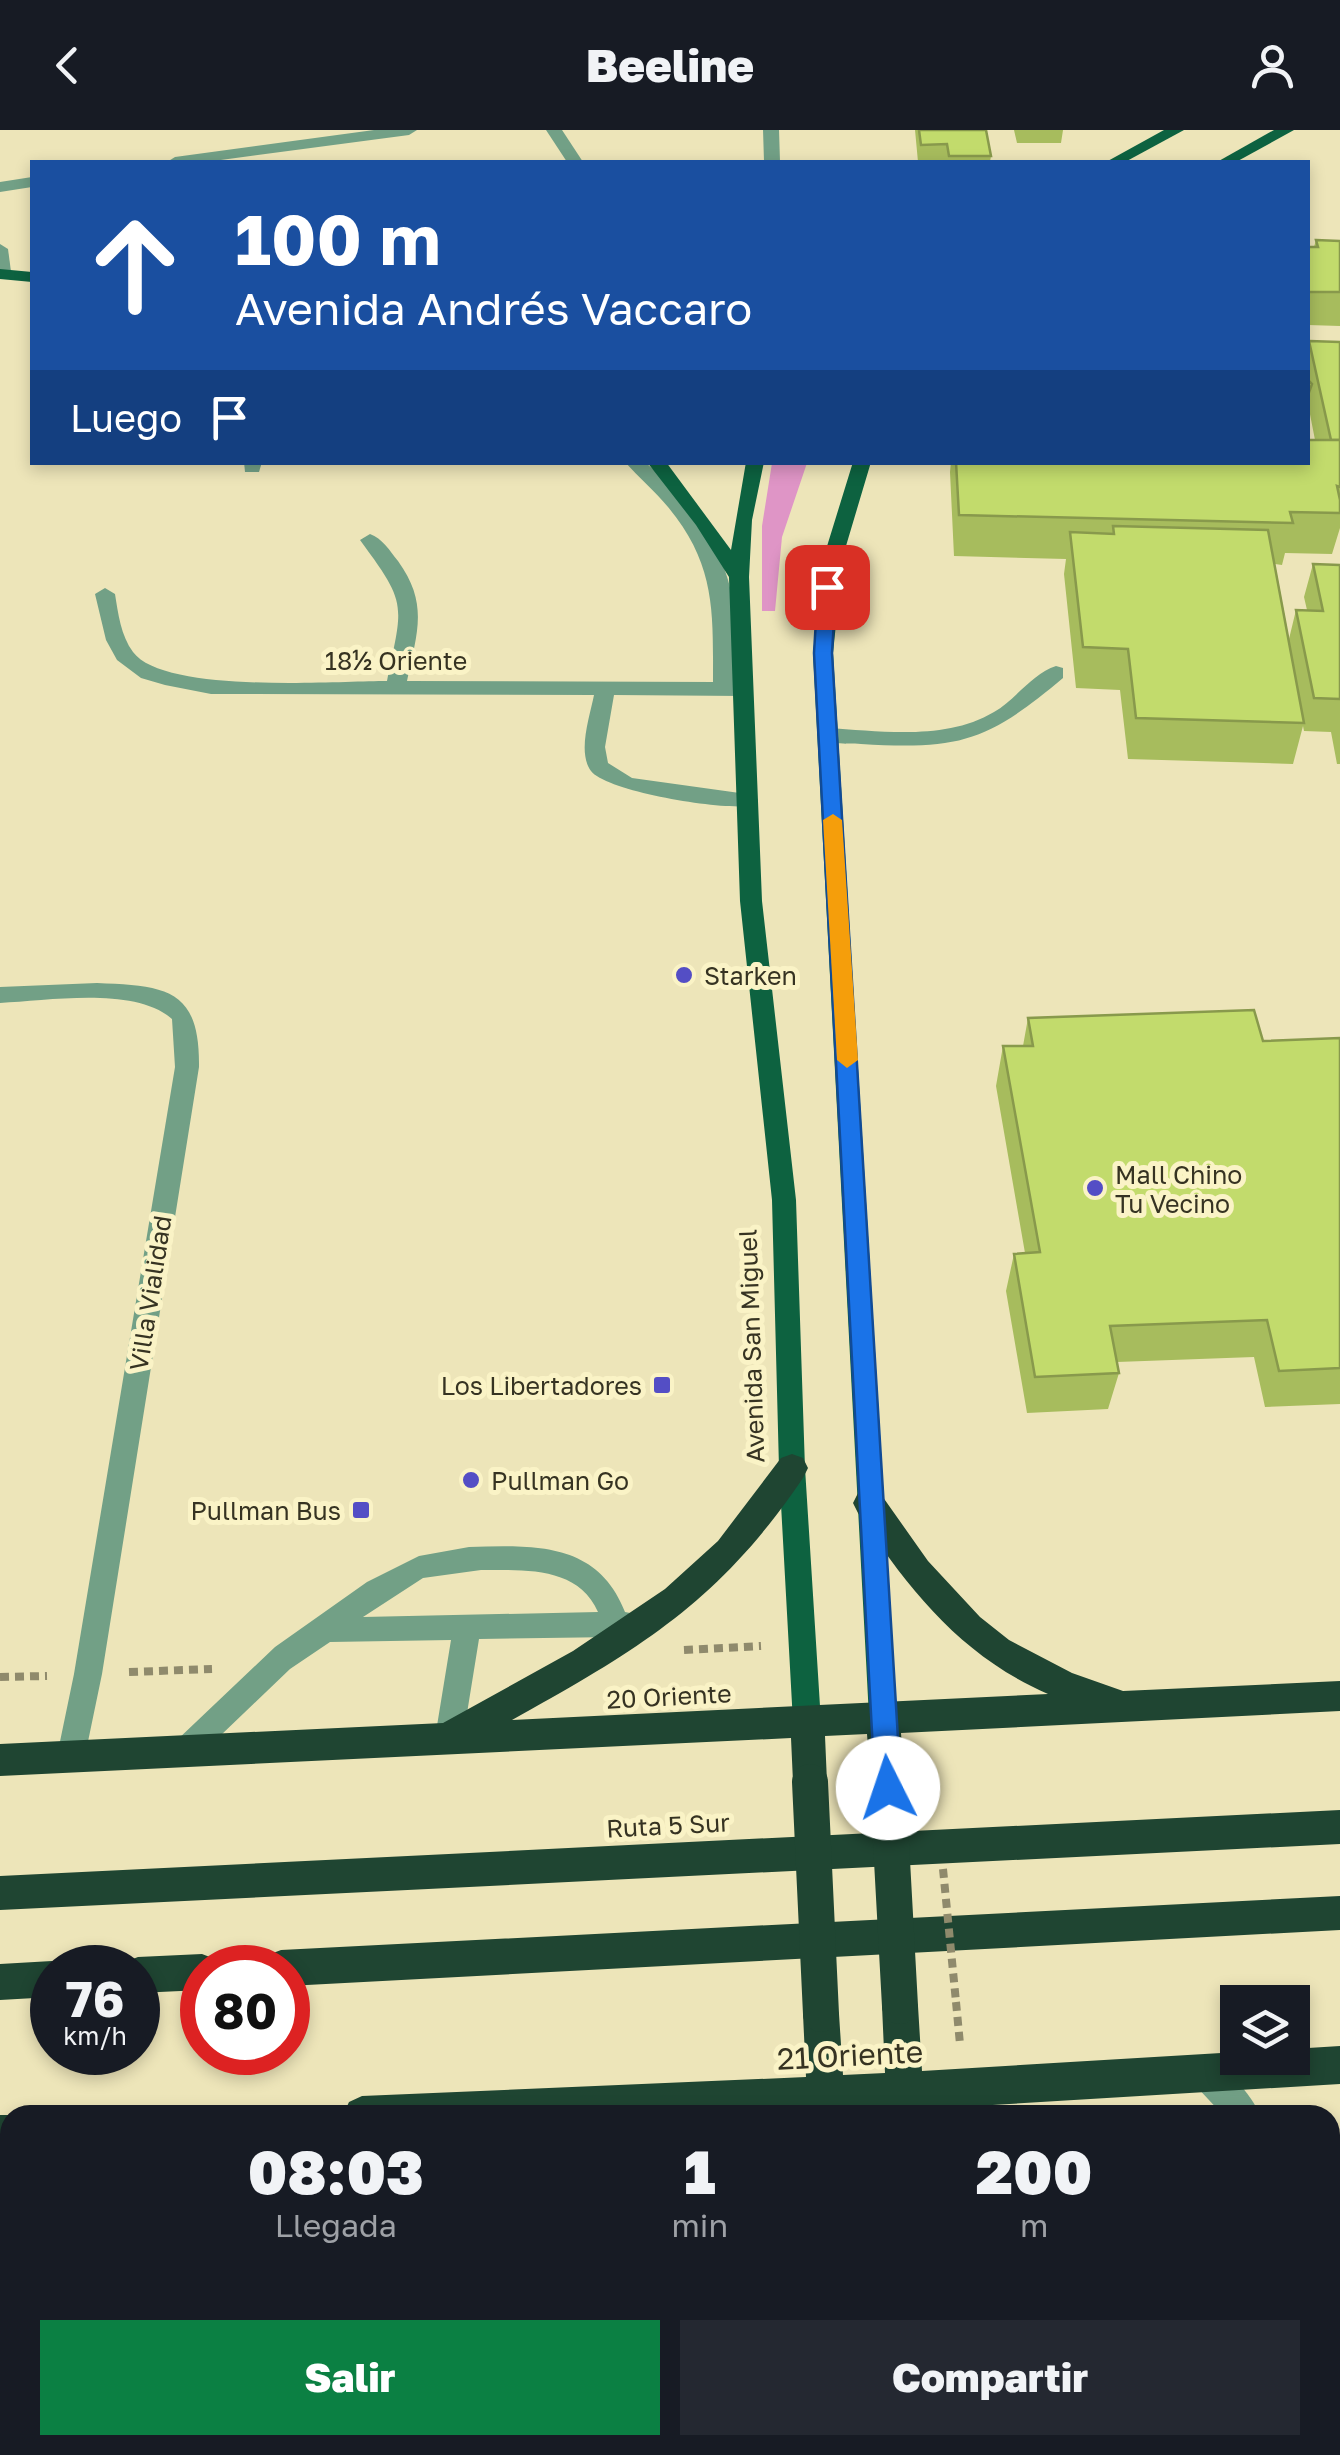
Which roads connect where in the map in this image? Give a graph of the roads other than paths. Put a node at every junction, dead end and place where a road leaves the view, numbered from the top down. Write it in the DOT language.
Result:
graph roads {
  1 [pos="409,130"];
  2 [pos="554,130"];
  3 [pos="771,130"];
  4 [pos="1176,130"];
  5 [pos="1286,130"];
  6 [pos="190,160"];
  7 [pos="574,160"];
  8 [pos="772,160"];
  9 [pos="1118,160"];
  10 [pos="1229,160"];
  11 [pos="30,182"];
  12 [pos="0,187"];
  13 [pos="0,249"];
  14 [pos="3,275"];
  15 [pos="30,277"];
  16 [pos="637,465"];
  17 [pos="658,465"];
  18 [pos="734,465"];
  19 [pos="754,465"];
  20 [pos="861,465"];
  21 [pos="743,520"];
  22 [pos="370,540"];
  23 [pos="738,577"];
  24 [pos="105,594"];
  25 [pos="1056,673"];
  26 [pos="396,687"];
  27 [pos="605,688"];
  28 [pos="733,689"];
  29 [pos="828,735"];
  30 [pos="747,800"];
  31 [pos="0,995"];
  32 [pos="792,1468"];
  33 [pos="869,1503"];
  34 [pos="630,1624"];
  35 [pos="467,1628"];
  36 [pos="326,1630"];
  37 [pos="1340,1696"];
  38 [pos="1137,1705"];
  39 [pos="883,1717"];
  40 [pos="806,1722"];
  41 [pos="449,1738"];
  42 [pos="186,1750"];
  43 [pos="71,1756"];
  44 [pos="0,1760"];
  45 [pos="1340,1827"];
  46 [pos="0,1893"];
  47 [pos="1340,1913"];
  48 [pos="310,1966"];
  49 [pos="30,1980"];
  50 [pos="0,1982"];
  51 [pos="1340,2066"];
  52 [pos="1205,2073"];
  53 [pos="905,2103"];
  54 [pos="827,2104"];
  55 [pos="779,2105"];
  56 [pos="1235,2105"];
  1 -- 6 [label="street"];
  2 -- 7 [label="street"];
  3 -- 8 [label="street"];
  4 -- 9 [label="main road"];
  5 -- 10 [label="main road"];
  11 -- 12 [label="street"];
  13 -- 14 [label="street"];
  14 -- 15 [label="main road"];
  16 -- 28 [label="street"];
  17 -- 23 [label="main road"];
  18 -- 21 [label="main road"];
  19 -- 21 [label="main road"];
  20 -- 29 [label="main road"];
  21 -- 23 [label="main road, Avenida San Miguel"];
  22 -- 26 [label="street"];
  23 -- 28 [label="main road, Avenida San Miguel"];
  24 -- 26 [label="street, 18½ Oriente"];
  25 -- 29 [label="street"];
  26 -- 27 [label="street, 18½ Oriente"];
  27 -- 28 [label="street, 18½ Oriente"];
  27 -- 30 [label="street"];
  28 -- 30 [label="main road, Avenida San Miguel"];
  29 -- 33 [label="main road"];
  30 -- 32 [label="main road, Avenida San Miguel"];
  31 -- 43 [label="street, Villa Vialidad"];
  32 -- 34 [label="highway"];
  32 -- 40 [label="main road, Avenida San Miguel"];
  33 -- 38 [label="highway"];
  33 -- 39 [label="main road"];
  34 -- 35 [label="street"];
  34 -- 36 [label="street"];
  34 -- 41 [label="highway"];
  35 -- 36 [label="street"];
  35 -- 41 [label="street"];
  36 -- 42 [label="street"];
  37 -- 38 [label="highway, 20 Oriente"];
  38 -- 39 [label="highway, 20 Oriente"];
  39 -- 40 [label="highway, 20 Oriente"];
  39 -- 53 [label="highway, bridge"];
  40 -- 41 [label="highway, 20 Oriente"];
  40 -- 54 [label="highway, Avenida San Miguel, bridge"];
  41 -- 42 [label="highway, 20 Oriente"];
  42 -- 43 [label="highway, 20 Oriente"];
  43 -- 44 [label="highway, 20 Oriente"];
  45 -- 46 [label="highway, Ruta 5 Sur"];
  47 -- 48 [label="highway"];
  49 -- 50 [label="highway"];
  51 -- 52 [label="highway, 21 Oriente"];
  52 -- 53 [label="highway, 21 Oriente"];
  52 -- 56 [label="street"];
  53 -- 54 [label="highway, 21 Oriente"];
  54 -- 55 [label="highway, 21 Oriente"];
}
